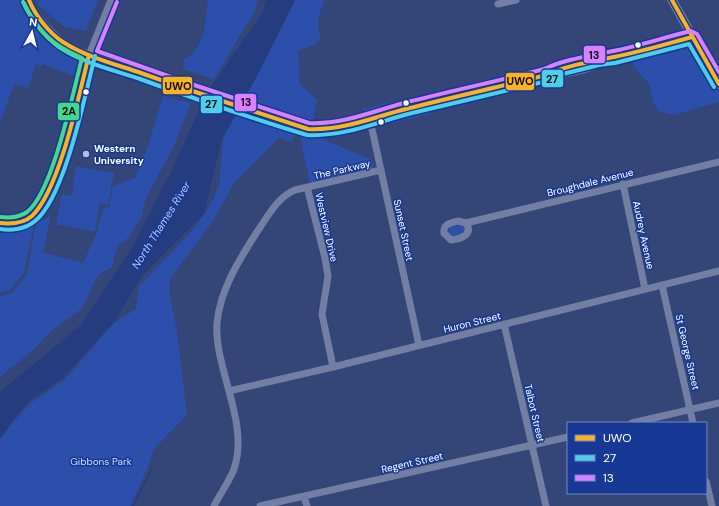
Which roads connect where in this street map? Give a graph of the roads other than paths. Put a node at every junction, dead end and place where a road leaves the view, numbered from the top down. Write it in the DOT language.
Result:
graph roads {
  1 [pos="29,0"];
  2 [pos="111,0"];
  3 [pos="516,0"];
  4 [pos="672,0"];
  5 [pos="498,4"];
  6 [pos="692,37"];
  7 [pos="89,55"];
  8 [pos="719,84"];
  9 [pos="365,121"];
  10 [pos="719,162"];
  11 [pos="381,170"];
  12 [pos="623,184"];
  13 [pos="307,187"];
  14 [pos="0,223"];
  15 [pos="466,223"];
  16 [pos="719,271"];
  17 [pos="662,285"];
  18 [pos="645,289"];
  19 [pos="504,324"];
  20 [pos="419,345"];
  21 [pos="333,367"];
  22 [pos="228,390"];
  23 [pos="719,403"];
  24 [pos="690,410"];
  25 [pos="636,422"];
  26 [pos="693,422"];
  27 [pos="567,437"];
  28 [pos="533,445"];
  29 [pos="707,485"];
  30 [pos="304,497"];
  31 [pos="214,506"];
  32 [pos="260,506"];
  33 [pos="306,506"];
  34 [pos="546,506"];
  35 [pos="712,506"];
  1 -- 7 [label="street"];
  2 -- 7 [label="street"];
  3 -- 5 [label="street"];
  4 -- 6 [label="main road"];
  6 -- 8 [label="main road"];
  6 -- 9 [label="street"];
  7 -- 9 [label="street"];
  7 -- 14 [label="street"];
  9 -- 11 [label="street, Sunset Street"];
  10 -- 12 [label="street, Broughdale Avenue"];
  11 -- 13 [label="street, The Parkway"];
  11 -- 20 [label="street, Sunset Street"];
  12 -- 15 [label="street, Broughdale Avenue"];
  12 -- 18 [label="street, Audrey Avenue"];
  13 -- 21 [label="street, Westview Drive"];
  13 -- 22 [label="street, The Parkway"];
  16 -- 17 [label="street, Huron Street"];
  17 -- 18 [label="street, Huron Street"];
  17 -- 24 [label="street, St George Street"];
  18 -- 19 [label="street, Huron Street"];
  19 -- 20 [label="street, Huron Street"];
  19 -- 28 [label="street, Talbot Street"];
  20 -- 21 [label="street, Huron Street"];
  21 -- 22 [label="street, Huron Street"];
  22 -- 31 [label="street"];
  23 -- 24 [label="street"];
  24 -- 25 [label="street"];
  24 -- 26 [label="street, St George Street"];
  27 -- 28 [label="street, Regent Street"];
  28 -- 30 [label="street, Regent Street"];
  28 -- 34 [label="street, Talbot Street"];
  29 -- 35 [label="street"];
  30 -- 32 [label="street, Regent Street"];
  30 -- 33 [label="street"];
}
